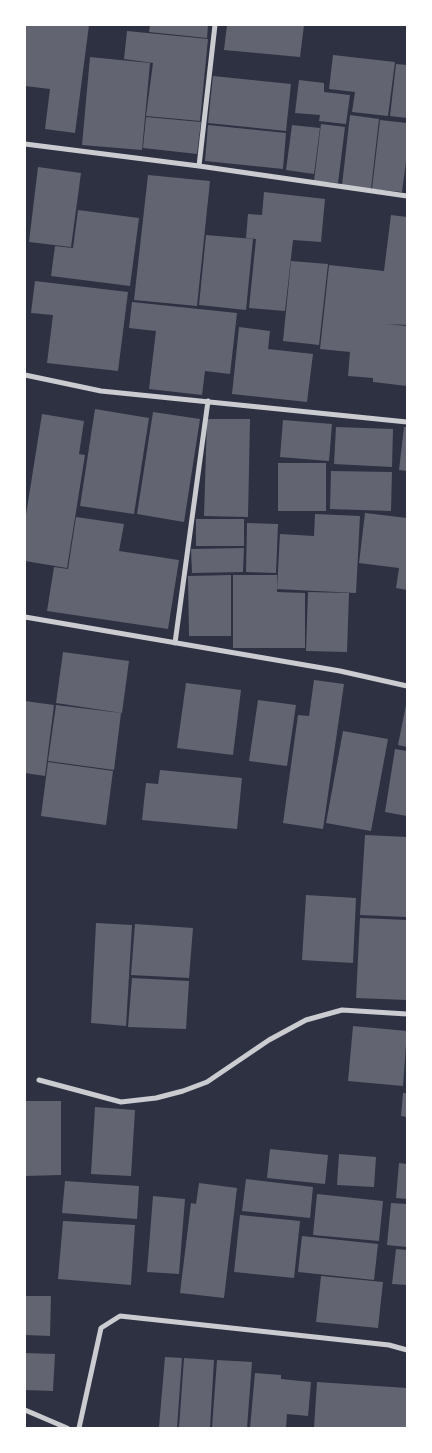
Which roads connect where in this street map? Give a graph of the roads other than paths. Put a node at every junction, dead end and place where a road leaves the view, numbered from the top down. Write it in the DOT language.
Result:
graph roads {
  1 [pos="215,25"];
  2 [pos="25,144"];
  3 [pos="199,166"];
  4 [pos="407,196"];
  5 [pos="25,375"];
  6 [pos="208,401"];
  7 [pos="407,422"];
  8 [pos="25,616"];
  9 [pos="175,643"];
  10 [pos="407,686"];
  11 [pos="407,1014"];
  12 [pos="39,1080"];
  13 [pos="407,1350"];
  14 [pos="25,1410"];
  15 [pos="67,1428"];
  16 [pos="79,1428"];
  1 -- 3 [label="street"];
  2 -- 3 [label="street"];
  3 -- 4 [label="street"];
  5 -- 6 [label="street"];
  6 -- 7 [label="street"];
  6 -- 9 [label="street"];
  8 -- 9 [label="street"];
  9 -- 10 [label="street"];
  11 -- 12 [label="street"];
  13 -- 16 [label="street"];
  14 -- 15 [label="street"];
}
